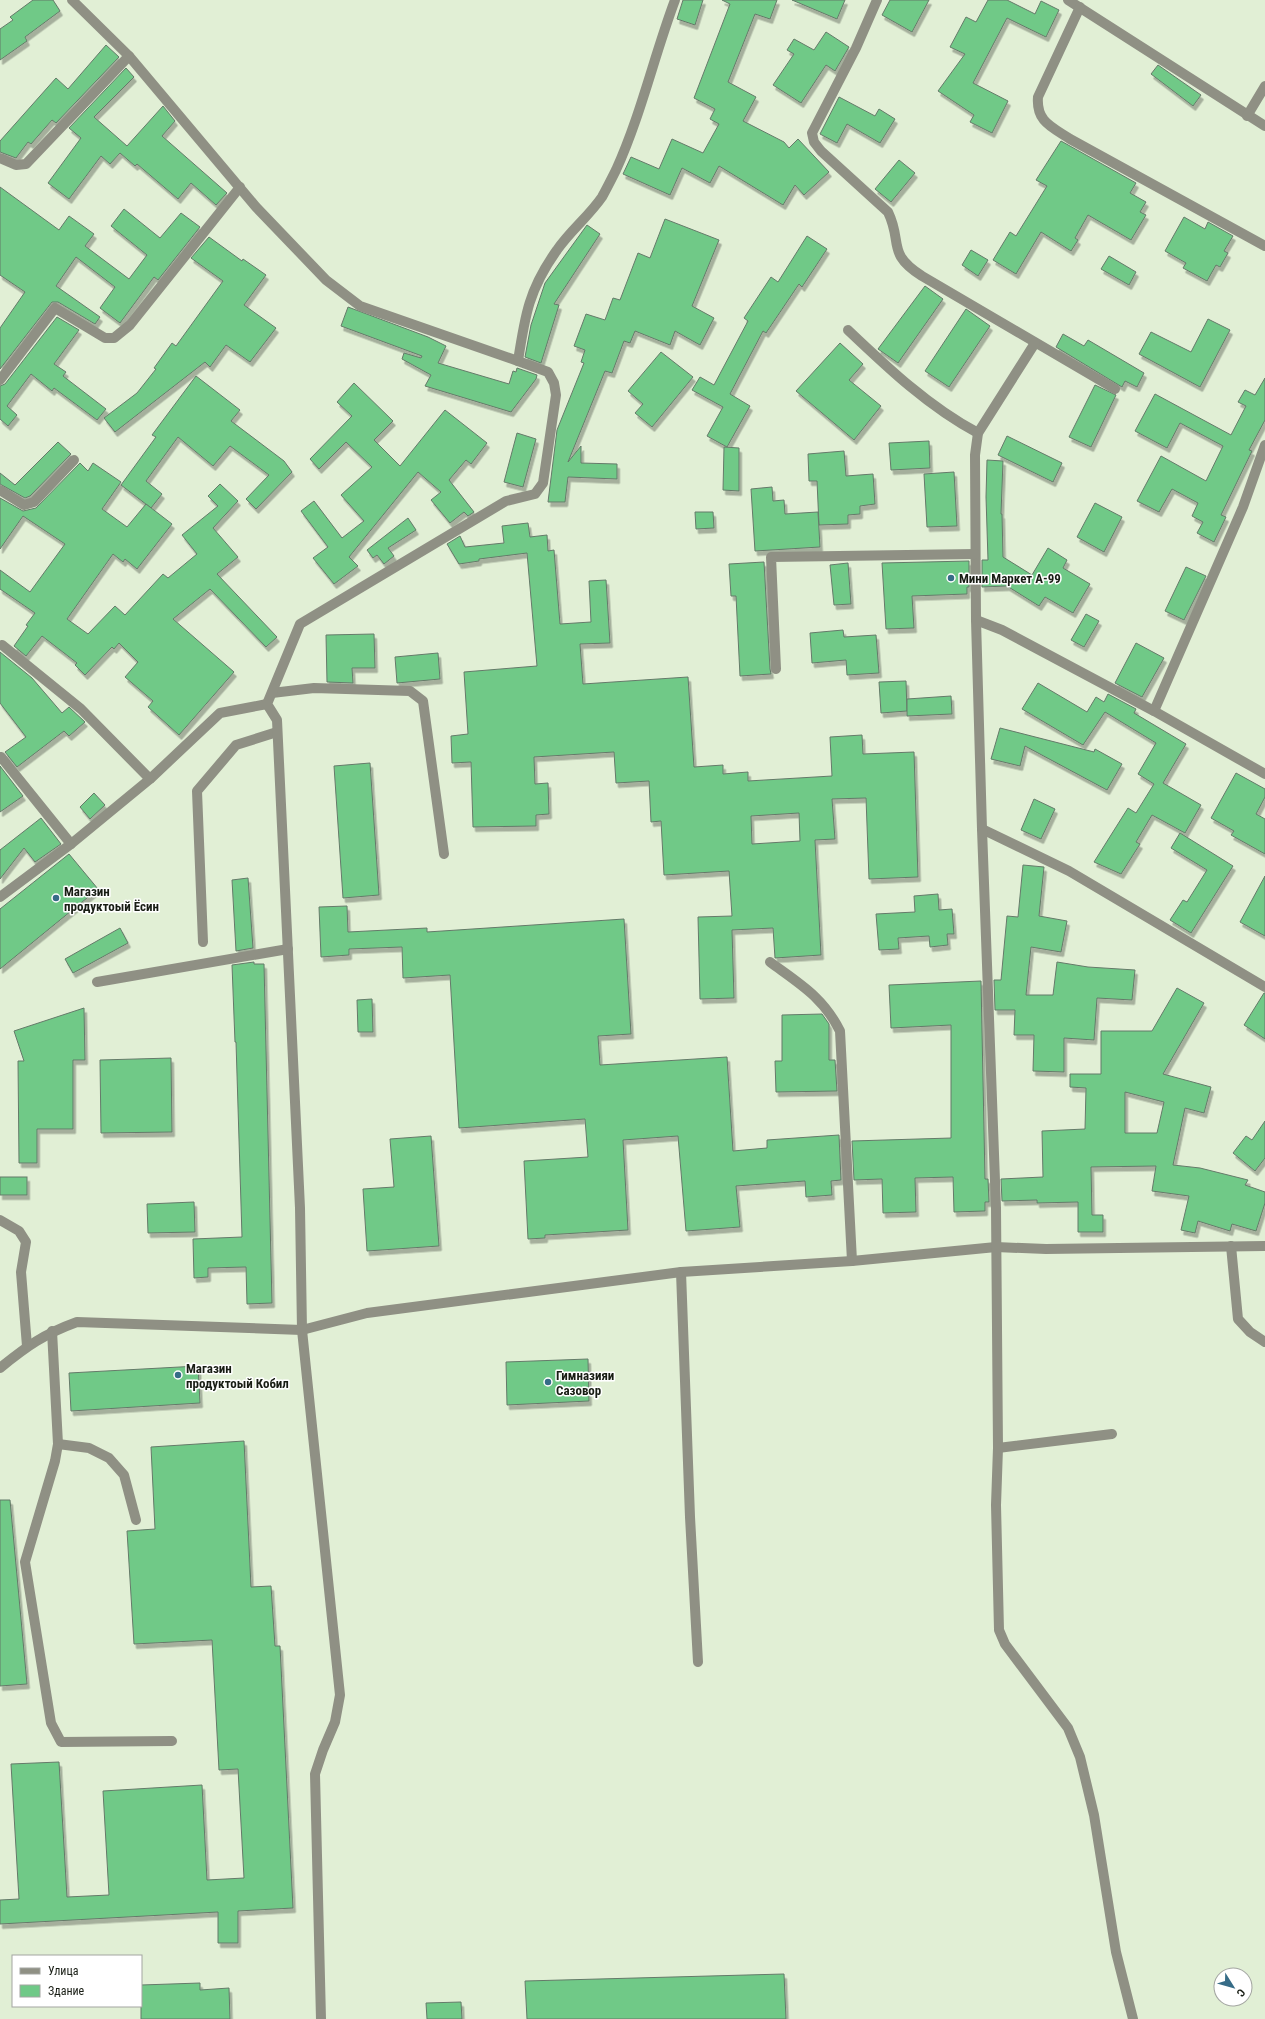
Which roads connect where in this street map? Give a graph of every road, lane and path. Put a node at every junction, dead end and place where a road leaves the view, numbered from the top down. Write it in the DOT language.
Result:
graph roads {
  1 [pos="72,0"];
  2 [pos="675,0"];
  3 [pos="877,0"];
  4 [pos="1068,0"];
  5 [pos="1080,7"];
  6 [pos="129,56"];
  7 [pos="1265,86"];
  8 [pos="1247,116"];
  9 [pos="1265,126"];
  10 [pos="0,158"];
  11 [pos="240,187"];
  12 [pos="1265,246"];
  13 [pos="848,330"];
  14 [pos="1034,343"];
  15 [pos="518,361"];
  16 [pos="0,380"];
  17 [pos="1115,390"];
  18 [pos="978,433"];
  19 [pos="1265,445"];
  20 [pos="74,460"];
  21 [pos="0,490"];
  22 [pos="975,554"];
  23 [pos="976,620"];
  24 [pos="2,644"];
  25 [pos="776,669"];
  26 [pos="272,693"];
  27 [pos="267,704"];
  28 [pos="1154,711"];
  29 [pos="277,732"];
  30 [pos="1,756"];
  31 [pos="1265,774"];
  32 [pos="150,779"];
  33 [pos="982,829"];
  34 [pos="71,844"];
  35 [pos="444,854"];
  36 [pos="2,893"];
  37 [pos="203,942"];
  38 [pos="288,949"];
  39 [pos="770,962"];
  40 [pos="97,982"];
  41 [pos="1265,987"];
  42 [pos="0,1220"];
  43 [pos="1232,1246"];
  44 [pos="1265,1246"];
  45 [pos="996,1247"];
  46 [pos="852,1261"];
  47 [pos="681,1272"];
  48 [pos="302,1330"];
  49 [pos="52,1331"];
  50 [pos="1265,1342"];
  51 [pos="27,1346"];
  52 [pos="0,1368"];
  53 [pos="1112,1434"];
  54 [pos="58,1444"];
  55 [pos="998,1448"];
  56 [pos="136,1520"];
  57 [pos="698,1662"];
  58 [pos="172,1741"];
  59 [pos="321,2019"];
  60 [pos="1132,2019"];
  1 -- 6 [label="street"];
  2 -- 15 [label="street"];
  3 -- 14 [label="street"];
  4 -- 5 [label="street"];
  5 -- 8 [label="street"];
  5 -- 12 [label="street"];
  6 -- 10 [label="street"];
  6 -- 11 [label="street"];
  7 -- 8 [label="street"];
  8 -- 9 [label="street"];
  11 -- 15 [label="street"];
  11 -- 16 [label="street"];
  13 -- 18 [label="street"];
  14 -- 17 [label="street"];
  14 -- 18 [label="street"];
  15 -- 26 [label="street"];
  18 -- 22 [label="street"];
  19 -- 28 [label="street"];
  20 -- 21 [label="street"];
  22 -- 23 [label="street"];
  22 -- 25 [label="street"];
  23 -- 28 [label="street"];
  23 -- 33 [label="street"];
  24 -- 32 [label="street"];
  26 -- 27 [label="street"];
  26 -- 35 [label="street"];
  27 -- 29 [label="street"];
  27 -- 32 [label="street"];
  28 -- 31 [label="street"];
  29 -- 37 [label="street"];
  29 -- 38 [label="street"];
  30 -- 34 [label="street"];
  32 -- 34 [label="street"];
  33 -- 41 [label="street"];
  33 -- 45 [label="street"];
  34 -- 36 [label="street"];
  38 -- 40 [label="street"];
  38 -- 48 [label="street"];
  39 -- 46 [label="street"];
  42 -- 51 [label="street"];
  43 -- 44 [label="street"];
  43 -- 45 [label="street"];
  43 -- 50 [label="street"];
  45 -- 46 [label="street"];
  45 -- 55 [label="street"];
  46 -- 47 [label="street"];
  47 -- 48 [label="street"];
  47 -- 57 [label="street"];
  48 -- 49 [label="street"];
  48 -- 59 [label="street"];
  49 -- 51 [label="street"];
  49 -- 54 [label="street"];
  51 -- 52 [label="street"];
  53 -- 55 [label="street"];
  54 -- 56 [label="street"];
  54 -- 58 [label="street"];
  55 -- 60 [label="street"];
}
